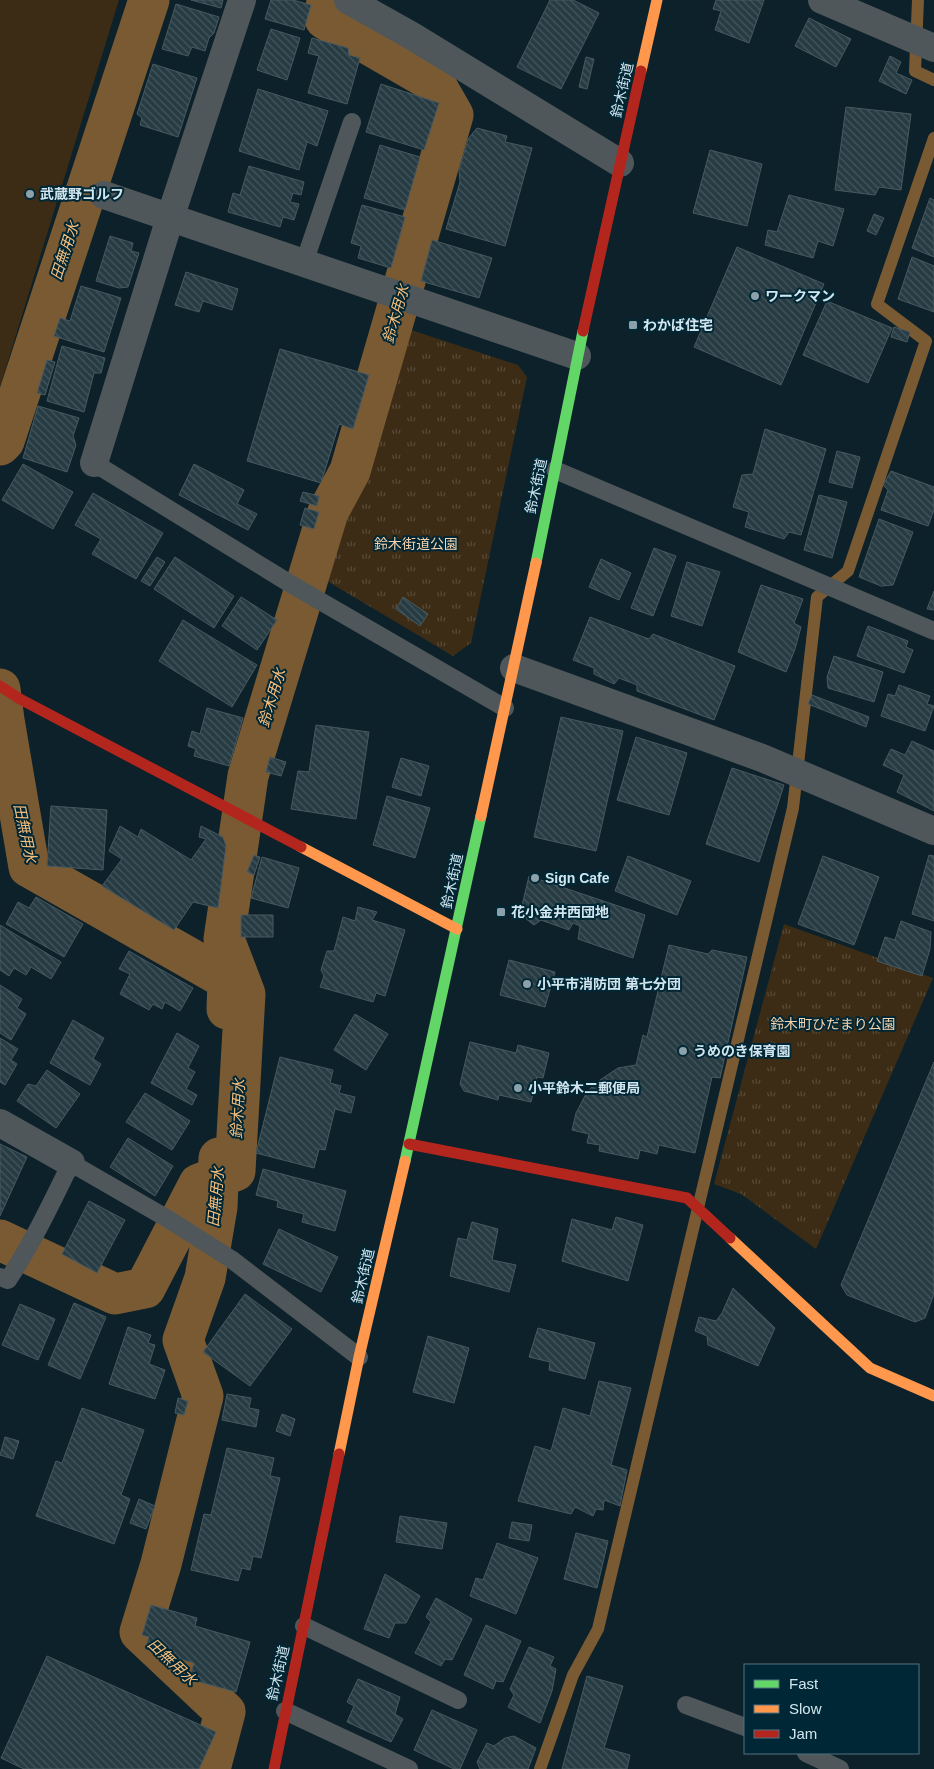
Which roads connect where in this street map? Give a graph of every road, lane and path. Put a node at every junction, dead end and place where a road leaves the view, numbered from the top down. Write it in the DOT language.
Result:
graph roads {
  1 [pos="242,0"];
  2 [pos="348,0"];
  3 [pos="657,0"];
  4 [pos="822,0"];
  5 [pos="934,48"];
  6 [pos="352,122"];
  7 [pos="620,163"];
  8 [pos="104,195"];
  9 [pos="170,218"];
  10 [pos="304,263"];
  11 [pos="577,356"];
  12 [pos="94,463"];
  13 [pos="555,470"];
  14 [pos="934,632"];
  15 [pos="514,668"];
  16 [pos="0,686"];
  17 [pos="505,708"];
  18 [pos="934,831"];
  19 [pos="457,929"];
  20 [pos="0,1123"];
  21 [pos="409,1144"];
  22 [pos="71,1163"];
  23 [pos="0,1277"];
  24 [pos="359,1357"];
  25 [pos="934,1396"];
  26 [pos="304,1626"];
  27 [pos="458,1700"];
  28 [pos="686,1705"];
  29 [pos="285,1711"];
  30 [pos="744,1727"];
  31 [pos="808,1754"];
  32 [pos="274,1769"];
  33 [pos="409,1769"];
  34 [pos="840,1769"];
  1 -- 9 [label="street"];
  2 -- 7 [label="street"];
  3 -- 7 [label="main road, 鈴木街道"];
  4 -- 5 [label="street"];
  6 -- 10 [label="lane"];
  7 -- 11 [label="main road, 鈴木街道"];
  8 -- 9 [label="street"];
  9 -- 10 [label="street"];
  9 -- 12 [label="street"];
  10 -- 11 [label="street"];
  11 -- 13 [label="main road, 鈴木街道"];
  12 -- 17 [label="lane"];
  13 -- 14 [label="lane"];
  13 -- 15 [label="main road, 鈴木街道"];
  15 -- 17 [label="main road, 鈴木街道"];
  15 -- 18 [label="street"];
  16 -- 19 [label="main road"];
  17 -- 19 [label="main road, 鈴木街道"];
  19 -- 21 [label="main road, 鈴木街道"];
  20 -- 22 [label="street"];
  21 -- 24 [label="main road, 鈴木街道"];
  21 -- 25 [label="main road"];
  22 -- 23 [label="lane"];
  22 -- 24 [label="lane"];
  24 -- 26 [label="main road, 鈴木街道"];
  26 -- 27 [label="lane"];
  26 -- 29 [label="main road, 鈴木街道"];
  28 -- 30 [label="lane"];
  29 -- 32 [label="main road, 鈴木街道"];
  29 -- 33 [label="lane"];
  31 -- 34 [label="lane"];
}
